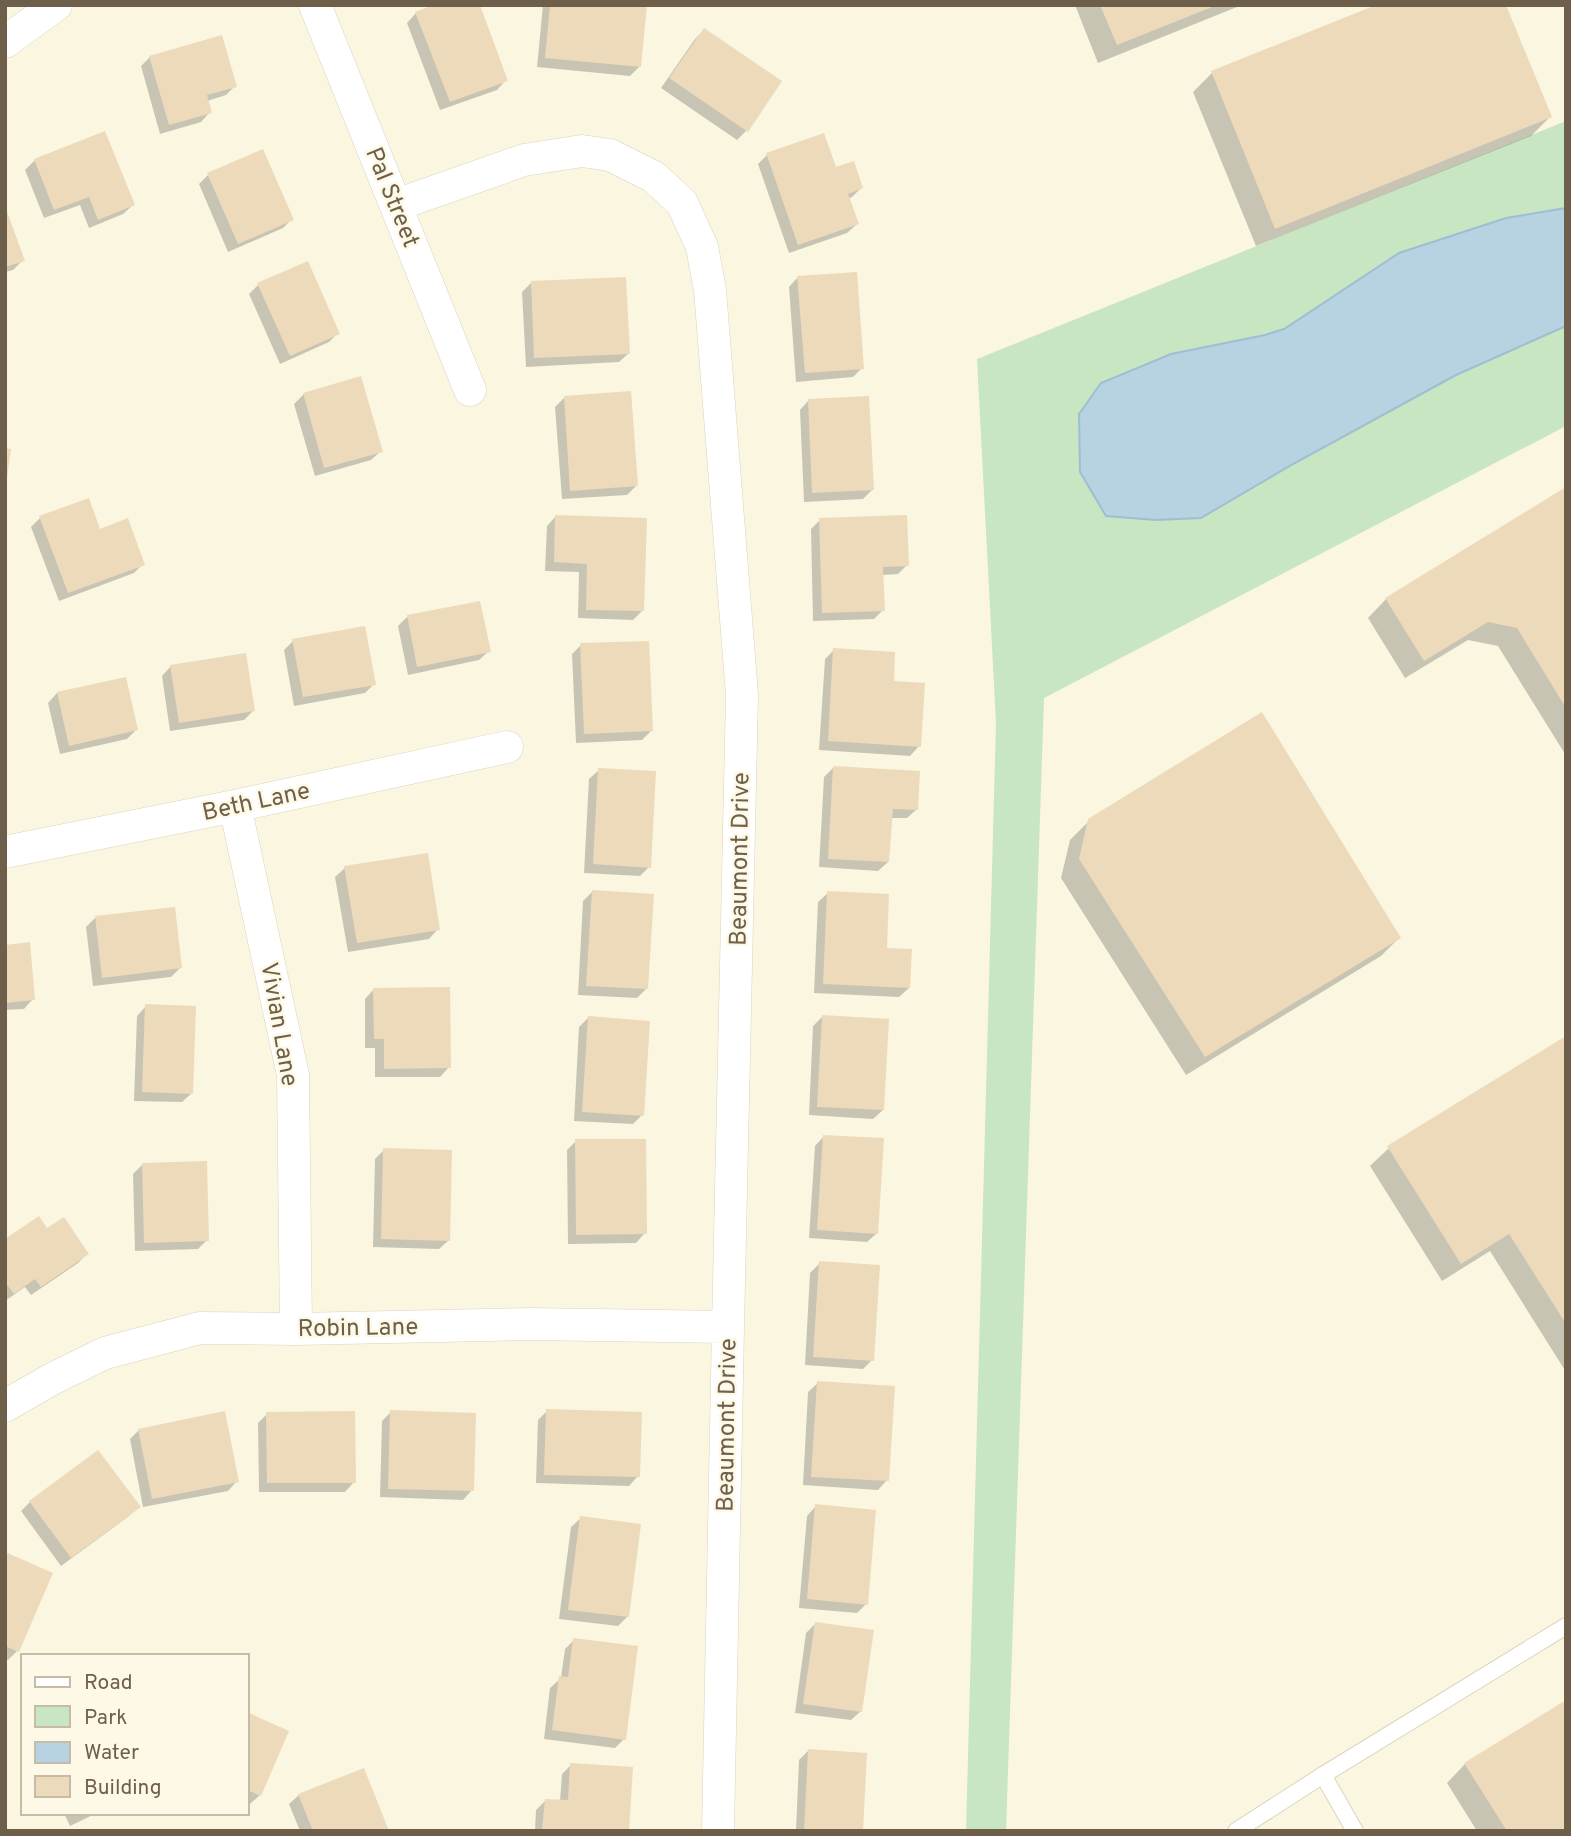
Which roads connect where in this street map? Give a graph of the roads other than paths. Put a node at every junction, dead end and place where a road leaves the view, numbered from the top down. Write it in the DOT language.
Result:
graph roads {
  1 [pos="56,5"];
  2 [pos="315,5"];
  3 [pos="5,42"];
  4 [pos="396,205"];
  5 [pos="470,390"];
  6 [pos="507,747"];
  7 [pos="235,806"];
  8 [pos="5,852"];
  9 [pos="728,1326"];
  10 [pos="296,1329"];
  11 [pos="5,1406"];
  12 [pos="1566,1626"];
  13 [pos="1323,1775"];
  14 [pos="1246,1828"];
  15 [pos="718,1831"];
  16 [pos="1355,1831"];
  1 -- 3 [label="street"];
  2 -- 4 [label="street, Pal Street"];
  4 -- 5 [label="street, Pal Street"];
  4 -- 9 [label="street, Beaumont Drive"];
  6 -- 7 [label="street, Beth Lane"];
  7 -- 8 [label="street, Beth Lane"];
  7 -- 10 [label="street, Vivian Lane"];
  9 -- 10 [label="street, Robin Lane"];
  9 -- 15 [label="street, Beaumont Drive"];
  10 -- 11 [label="street, Robin Lane"];
  12 -- 13 [label="lane"];
  13 -- 14 [label="lane"];
  13 -- 16 [label="lane"];
}
